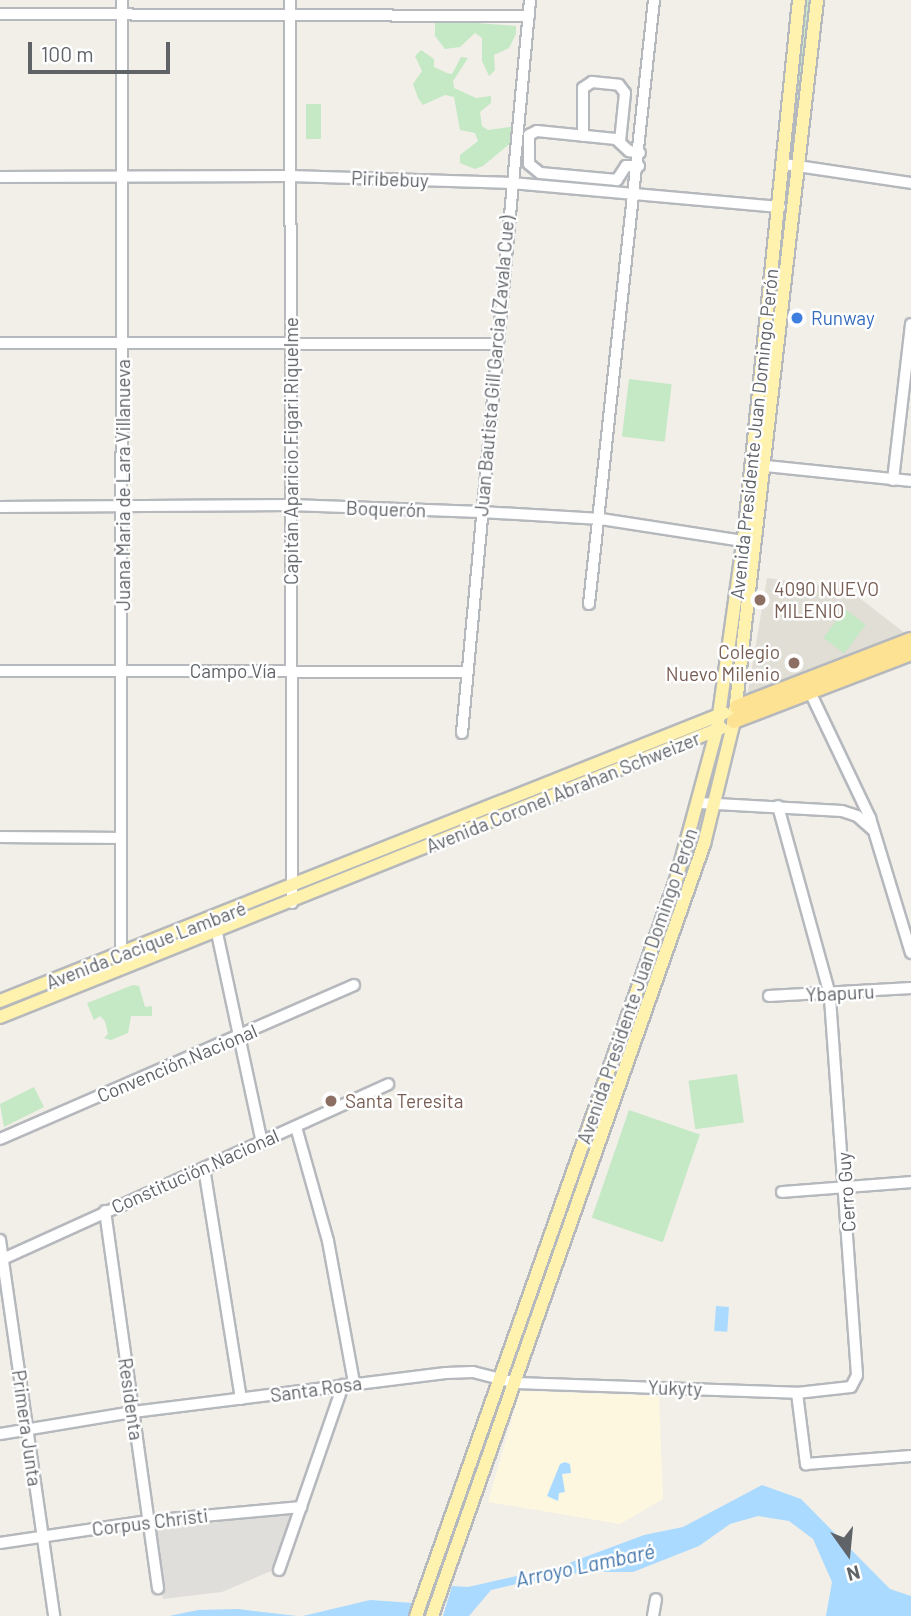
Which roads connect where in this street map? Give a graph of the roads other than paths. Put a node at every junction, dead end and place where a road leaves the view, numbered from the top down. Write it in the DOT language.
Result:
graph roads {
  1 [pos="122,0"];
  2 [pos="290,0"];
  3 [pos="530,0"];
  4 [pos="654,0"];
  5 [pos="799,0"];
  6 [pos="817,0"];
  7 [pos="0,14"];
  8 [pos="122,15"];
  9 [pos="290,15"];
  10 [pos="529,16"];
  11 [pos="583,136"];
  12 [pos="623,145"];
  13 [pos="640,153"];
  14 [pos="784,164"];
  15 [pos="626,166"];
  16 [pos="639,166"];
  17 [pos="801,166"];
  18 [pos="123,176"];
  19 [pos="290,176"];
  20 [pos="0,177"];
  21 [pos="510,183"];
  22 [pos="911,183"];
  23 [pos="636,191"];
  24 [pos="780,207"];
  25 [pos="911,324"];
  26 [pos="0,343"];
  27 [pos="123,343"];
  28 [pos="290,344"];
  29 [pos="496,344"];
  30 [pos="766,466"];
  31 [pos="893,480"];
  32 [pos="911,481"];
  33 [pos="291,505"];
  34 [pos="0,507"];
  35 [pos="122,507"];
  36 [pos="481,512"];
  37 [pos="601,519"];
  38 [pos="744,538"];
  39 [pos="755,561"];
  40 [pos="589,604"];
  41 [pos="911,640"];
  42 [pos="911,653"];
  43 [pos="0,671"];
  44 [pos="123,671"];
  45 [pos="291,671"];
  46 [pos="467,673"];
  47 [pos="810,692"];
  48 [pos="730,714"];
  49 [pos="717,729"];
  50 [pos="462,733"];
  51 [pos="677,745"];
  52 [pos="708,760"];
  53 [pos="714,802"];
  54 [pos="699,803"];
  55 [pos="778,806"];
  56 [pos="872,829"];
  57 [pos="0,837"];
  58 [pos="121,838"];
  59 [pos="291,888"];
  60 [pos="292,903"];
  61 [pos="661,925"];
  62 [pos="673,932"];
  63 [pos="217,933"];
  64 [pos="911,953"];
  65 [pos="121,956"];
  66 [pos="121,970"];
  67 [pos="354,985"];
  68 [pos="911,988"];
  69 [pos="830,995"];
  70 [pos="769,996"];
  71 [pos="0,1001"];
  72 [pos="0,1017"];
  73 [pos="238,1037"];
  74 [pos="388,1084"];
  75 [pos="296,1127"];
  76 [pos="0,1139"];
  77 [pos="262,1143"];
  78 [pos="204,1168"];
  79 [pos="911,1182"];
  80 [pos="846,1189"];
  81 [pos="782,1192"];
  82 [pos="105,1211"];
  83 [pos="0,1240"];
  84 [pos="3,1259"];
  85 [pos="499,1378"];
  86 [pos="354,1383"];
  87 [pos="516,1383"];
  88 [pos="343,1385"];
  89 [pos="851,1387"];
  90 [pos="797,1393"];
  91 [pos="241,1399"];
  92 [pos="133,1412"];
  93 [pos="28,1431"];
  94 [pos="0,1434"];
  95 [pos="911,1456"];
  96 [pos="301,1507"];
  97 [pos="148,1521"];
  98 [pos="41,1536"];
  99 [pos="0,1543"];
  100 [pos="279,1570"];
  101 [pos="158,1588"];
  102 [pos="656,1599"];
  103 [pos="54,1616"];
  104 [pos="416,1616"];
  105 [pos="432,1616"];
  106 [pos="653,1616"];
  1 -- 8 [label="street, Juana Maria de Lara Villanueva"];
  2 -- 9 [label="street, Capitán Aparicio Figari Riquelme"];
  3 -- 10 [label="street, Juan Bautista Gill Garcia (Zavala Cue)"];
  4 -- 13 [label="street"];
  5 -- 14 [label="main road, Avenida Presidente Juan Domingo Perón"];
  6 -- 17 [label="main road, Avenida Presidente Juan Domingo Perón"];
  7 -- 8 [label="street"];
  8 -- 9 [label="street"];
  8 -- 18 [label="street, Juana Maria de Lara Villanueva"];
  9 -- 10 [label="street"];
  9 -- 19 [label="street, Capitán Aparicio Figari Riquelme"];
  10 -- 21 [label="street, Juan Bautista Gill Garcia (Zavala Cue)"];
  11 -- 12 [label="street"];
  11 -- 12 [label="street"];
  11 -- 15 [label="street"];
  12 -- 13 [label="street"];
  12 -- 15 [label="street"];
  13 -- 16 [label="street"];
  14 -- 17 [label="street"];
  14 -- 24 [label="main road, Avenida Presidente Juan Domingo Perón"];
  15 -- 16 [label="street"];
  16 -- 23 [label="street"];
  17 -- 22 [label="street"];
  17 -- 30 [label="main road, Avenida Presidente Juan Domingo Perón"];
  18 -- 19 [label="street, Piribebuy"];
  18 -- 20 [label="street, Piribebuy"];
  18 -- 27 [label="street, Juana Maria de Lara Villanueva"];
  19 -- 21 [label="street, Piribebuy"];
  19 -- 28 [label="street, Capitán Aparicio Figari Riquelme"];
  21 -- 23 [label="street, Piribebuy"];
  21 -- 29 [label="street, Juan Bautista Gill Garcia (Zavala Cue)"];
  23 -- 24 [label="street, Piribebuy"];
  23 -- 37 [label="street"];
  24 -- 38 [label="main road, Avenida Presidente Juan Domingo Perón"];
  25 -- 31 [label="street"];
  26 -- 27 [label="street"];
  27 -- 28 [label="street"];
  27 -- 35 [label="street, Juana Maria de Lara Villanueva"];
  28 -- 29 [label="street"];
  28 -- 33 [label="street, Capitán Aparicio Figari Riquelme"];
  29 -- 36 [label="street, Juan Bautista Gill Garcia (Zavala Cue)"];
  30 -- 31 [label="street"];
  30 -- 39 [label="main road, Avenida Presidente Juan Domingo Perón"];
  31 -- 32 [label="street"];
  33 -- 35 [label="street, Boquerón"];
  33 -- 36 [label="street, Boquerón"];
  33 -- 45 [label="street, Capitán Aparicio Figari Riquelme"];
  34 -- 35 [label="street, Boquerón"];
  35 -- 44 [label="street, Juana Maria de Lara Villanueva"];
  36 -- 37 [label="street, Boquerón"];
  36 -- 46 [label="street, Juan Bautista Gill Garcia (Zavala Cue)"];
  37 -- 38 [label="street, Boquerón"];
  37 -- 40 [label="street"];
  38 -- 39 [label="street"];
  38 -- 48 [label="main road, Avenida Presidente Juan Domingo Perón"];
  39 -- 48 [label="main road, Avenida Presidente Juan Domingo Perón"];
  41 -- 48 [label="highway, Avenida Coronel Abrahan Schweizer"];
  42 -- 47 [label="highway, Avenida Coronel Abrahan Schweizer"];
  43 -- 44 [label="street, Campo Vía"];
  44 -- 45 [label="street, Campo Vía"];
  44 -- 58 [label="street, Juana Maria de Lara Villanueva"];
  45 -- 46 [label="street, Campo Vía"];
  45 -- 59 [label="street, Capitán Aparicio Figari Riquelme"];
  46 -- 50 [label="street, Juan Bautista Gill Garcia (Zavala Cue)"];
  47 -- 48 [label="highway, Avenida Coronel Abrahan Schweizer"];
  47 -- 56 [label="street"];
  48 -- 49 [label="main road, Avenida Coronel Abrahan Schweizer"];
  48 -- 53 [label="main road, Avenida Presidente Juan Domingo Perón"];
  48 -- 59 [label="main road, Avenida Coronel Abrahan Schweizer"];
  49 -- 51 [label="main road, Avenida Coronel Abrahan Schweizer"];
  49 -- 52 [label="main road, Avenida Presidente Juan Domingo Perón"];
  51 -- 52 [label="main road"];
  51 -- 60 [label="main road, Avenida Coronel Abrahan Schweizer"];
  52 -- 54 [label="main road, Avenida Presidente Juan Domingo Perón"];
  53 -- 54 [label="street"];
  53 -- 55 [label="street"];
  53 -- 62 [label="main road, Avenida Presidente Juan Domingo Perón"];
  54 -- 61 [label="main road, Avenida Presidente Juan Domingo Perón"];
  55 -- 56 [label="street"];
  55 -- 69 [label="street, Cerro Guy"];
  56 -- 64 [label="street"];
  57 -- 58 [label="street"];
  58 -- 65 [label="street, Juana Maria de Lara Villanueva"];
  59 -- 60 [label="street, Capitán Aparicio Figari Riquelme"];
  59 -- 65 [label="main road, Avenida Cacique Lambaré"];
  60 -- 63 [label="main road, Avenida Coronel Abrahan Schweizer"];
  61 -- 62 [label="main road"];
  61 -- 85 [label="main road, Avenida Presidente Juan Domingo Perón"];
  62 -- 87 [label="main road, Avenida Presidente Juan Domingo Perón"];
  63 -- 66 [label="main road, Avenida Cacique Lambaré"];
  63 -- 73 [label="street"];
  65 -- 66 [label="street, Juana Maria de Lara Villanueva"];
  65 -- 71 [label="main road, Avenida Cacique Lambaré"];
  66 -- 72 [label="main road, Avenida Cacique Lambaré"];
  67 -- 73 [label="street, Convención Nacional"];
  68 -- 69 [label="street, Ybapuru"];
  69 -- 70 [label="street, Ybapuru"];
  69 -- 80 [label="street, Cerro Guy"];
  73 -- 76 [label="street, Convención Nacional"];
  73 -- 77 [label="street"];
  74 -- 75 [label="street, Constitución Nacional"];
  75 -- 77 [label="street, Constitución Nacional"];
  75 -- 86 [label="street"];
  77 -- 78 [label="street, Constitución Nacional"];
  78 -- 82 [label="street, Constitución Nacional"];
  78 -- 91 [label="street"];
  79 -- 80 [label="street"];
  80 -- 81 [label="street"];
  80 -- 89 [label="street, Cerro Guy"];
  82 -- 84 [label="street, Constitución Nacional"];
  82 -- 92 [label="street, Residenta"];
  83 -- 84 [label="street, Primera Junta"];
  84 -- 93 [label="street, Primera Junta"];
  85 -- 86 [label="street, Santa Rosa"];
  85 -- 87 [label="street, Yukyty"];
  85 -- 104 [label="main road, Avenida Presidente Juan Domingo Perón"];
  86 -- 88 [label="street, Santa Rosa"];
  87 -- 90 [label="street, Yukyty"];
  87 -- 105 [label="main road, Avenida Presidente Juan Domingo Perón"];
  88 -- 91 [label="street, Santa Rosa"];
  88 -- 96 [label="street"];
  89 -- 90 [label="street, Yukyty"];
  90 -- 95 [label="street"];
  91 -- 92 [label="street, Santa Rosa"];
  92 -- 93 [label="street, Santa Rosa"];
  92 -- 97 [label="street, Residenta"];
  93 -- 94 [label="street, Santa Rosa"];
  93 -- 98 [label="street, Primera Junta"];
  96 -- 97 [label="street, Corpus Christi"];
  96 -- 100 [label="street"];
  97 -- 98 [label="street, Corpus Christi"];
  97 -- 101 [label="street, Residenta"];
  98 -- 99 [label="street, Corpus Christi"];
  98 -- 103 [label="street, Primera Junta"];
  102 -- 106 [label="street"];
}
